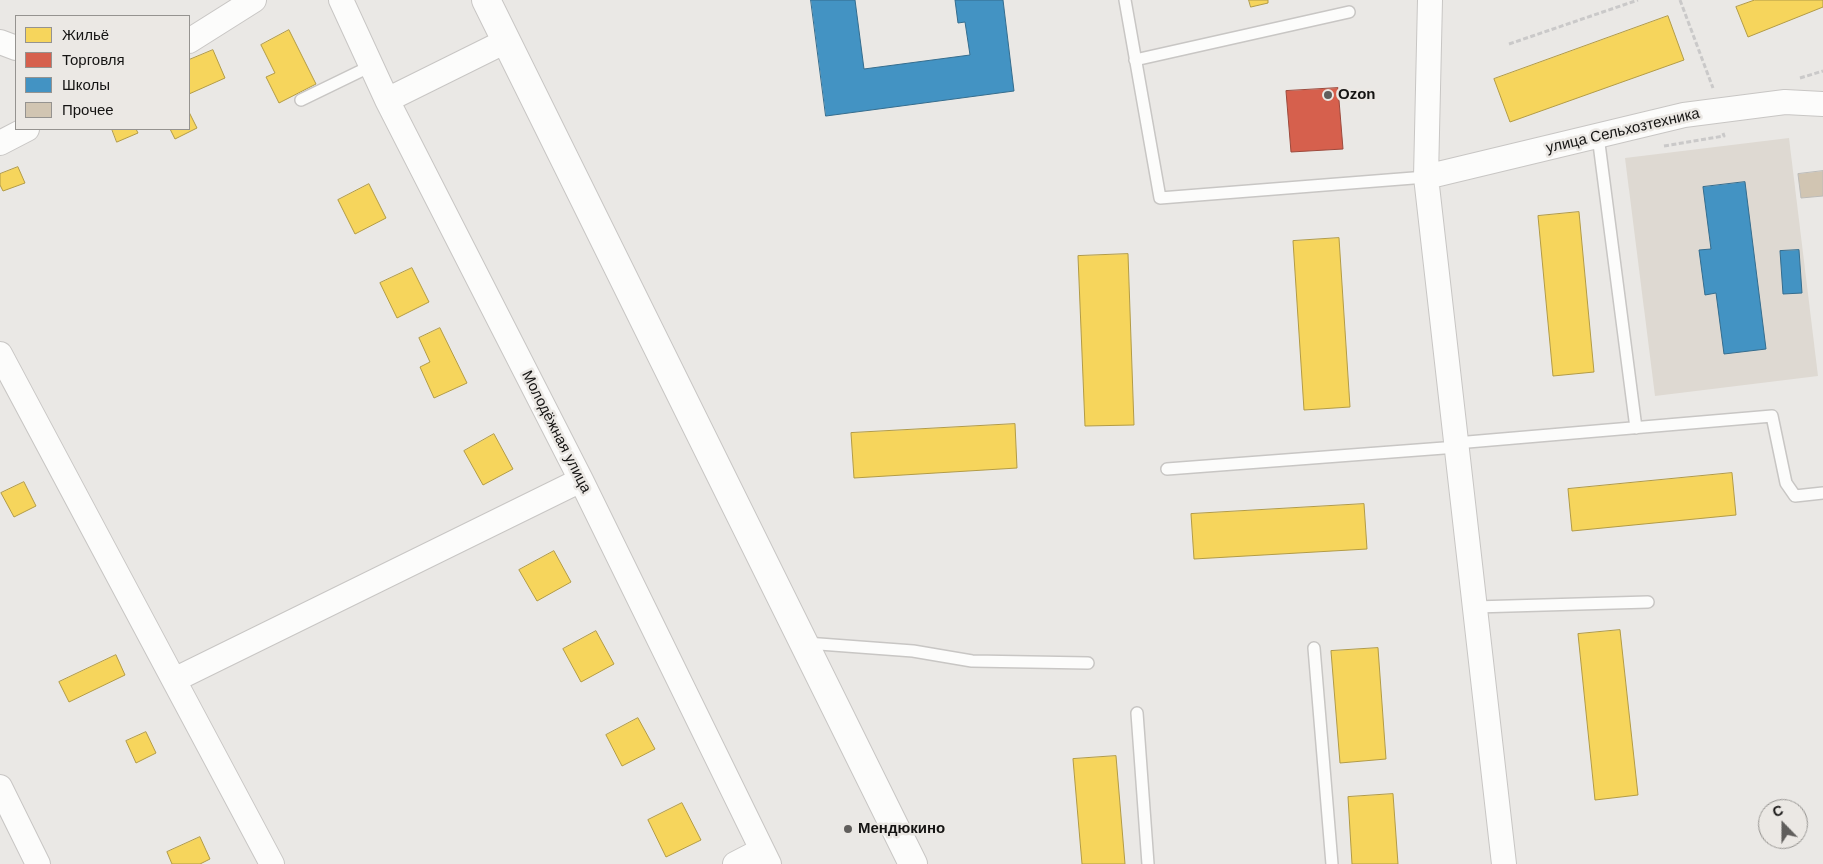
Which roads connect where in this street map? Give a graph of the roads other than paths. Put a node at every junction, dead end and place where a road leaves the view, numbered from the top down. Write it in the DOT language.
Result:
graph roads {
  1 [pos="254,0"];
  2 [pos="341,0"];
  3 [pos="486,0"];
  4 [pos="1125,0"];
  5 [pos="1430,0"];
  6 [pos="1349,12"];
  7 [pos="190,40"];
  8 [pos="506,41"];
  9 [pos="0,42"];
  10 [pos="15,48"];
  11 [pos="1135,60"];
  12 [pos="371,66"];
  13 [pos="301,100"];
  14 [pos="387,100"];
  15 [pos="1823,104"];
  16 [pos="25,130"];
  17 [pos="1598,136"];
  18 [pos="0,143"];
  19 [pos="1426,177"];
  20 [pos="0,354"];
  21 [pos="1636,428"];
  22 [pos="1457,445"];
  23 [pos="1167,469"];
  24 [pos="581,480"];
  25 [pos="1823,493"];
  26 [pos="1648,602"];
  27 [pos="1475,607"];
  28 [pos="804,643"];
  29 [pos="1314,648"];
  30 [pos="1088,663"];
  31 [pos="174,680"];
  32 [pos="1137,713"];
  33 [pos="0,787"];
  34 [pos="766,857"];
  35 [pos="38,864"];
  36 [pos="272,864"];
  37 [pos="735,864"];
  38 [pos="913,864"];
  39 [pos="1148,864"];
  40 [pos="1332,864"];
  41 [pos="1504,864"];
  1 -- 7 [label="street"];
  2 -- 12 [label="street, Молодёжная улица"];
  3 -- 8 [label="street"];
  4 -- 11 [label="lane"];
  5 -- 19 [label="street"];
  6 -- 11 [label="lane"];
  8 -- 14 [label="street"];
  8 -- 28 [label="street"];
  9 -- 10 [label="street"];
  11 -- 19 [label="lane"];
  12 -- 13 [label="lane"];
  12 -- 14 [label="street, Молодёжная улица"];
  14 -- 24 [label="street, Молодёжная улица"];
  15 -- 17 [label="street, улица Сельхозтехника"];
  16 -- 18 [label="street"];
  17 -- 19 [label="street, улица Сельхозтехника"];
  17 -- 21 [label="lane"];
  19 -- 22 [label="street"];
  20 -- 31 [label="street"];
  21 -- 22 [label="lane"];
  21 -- 25 [label="lane"];
  22 -- 23 [label="lane"];
  22 -- 27 [label="street"];
  24 -- 31 [label="street"];
  24 -- 34 [label="street, Молодёжная улица"];
  26 -- 27 [label="lane"];
  27 -- 41 [label="street"];
  28 -- 30 [label="lane"];
  28 -- 38 [label="street"];
  29 -- 40 [label="lane"];
  31 -- 36 [label="street"];
  32 -- 39 [label="lane"];
  33 -- 35 [label="street"];
  34 -- 37 [label="street"];
}
